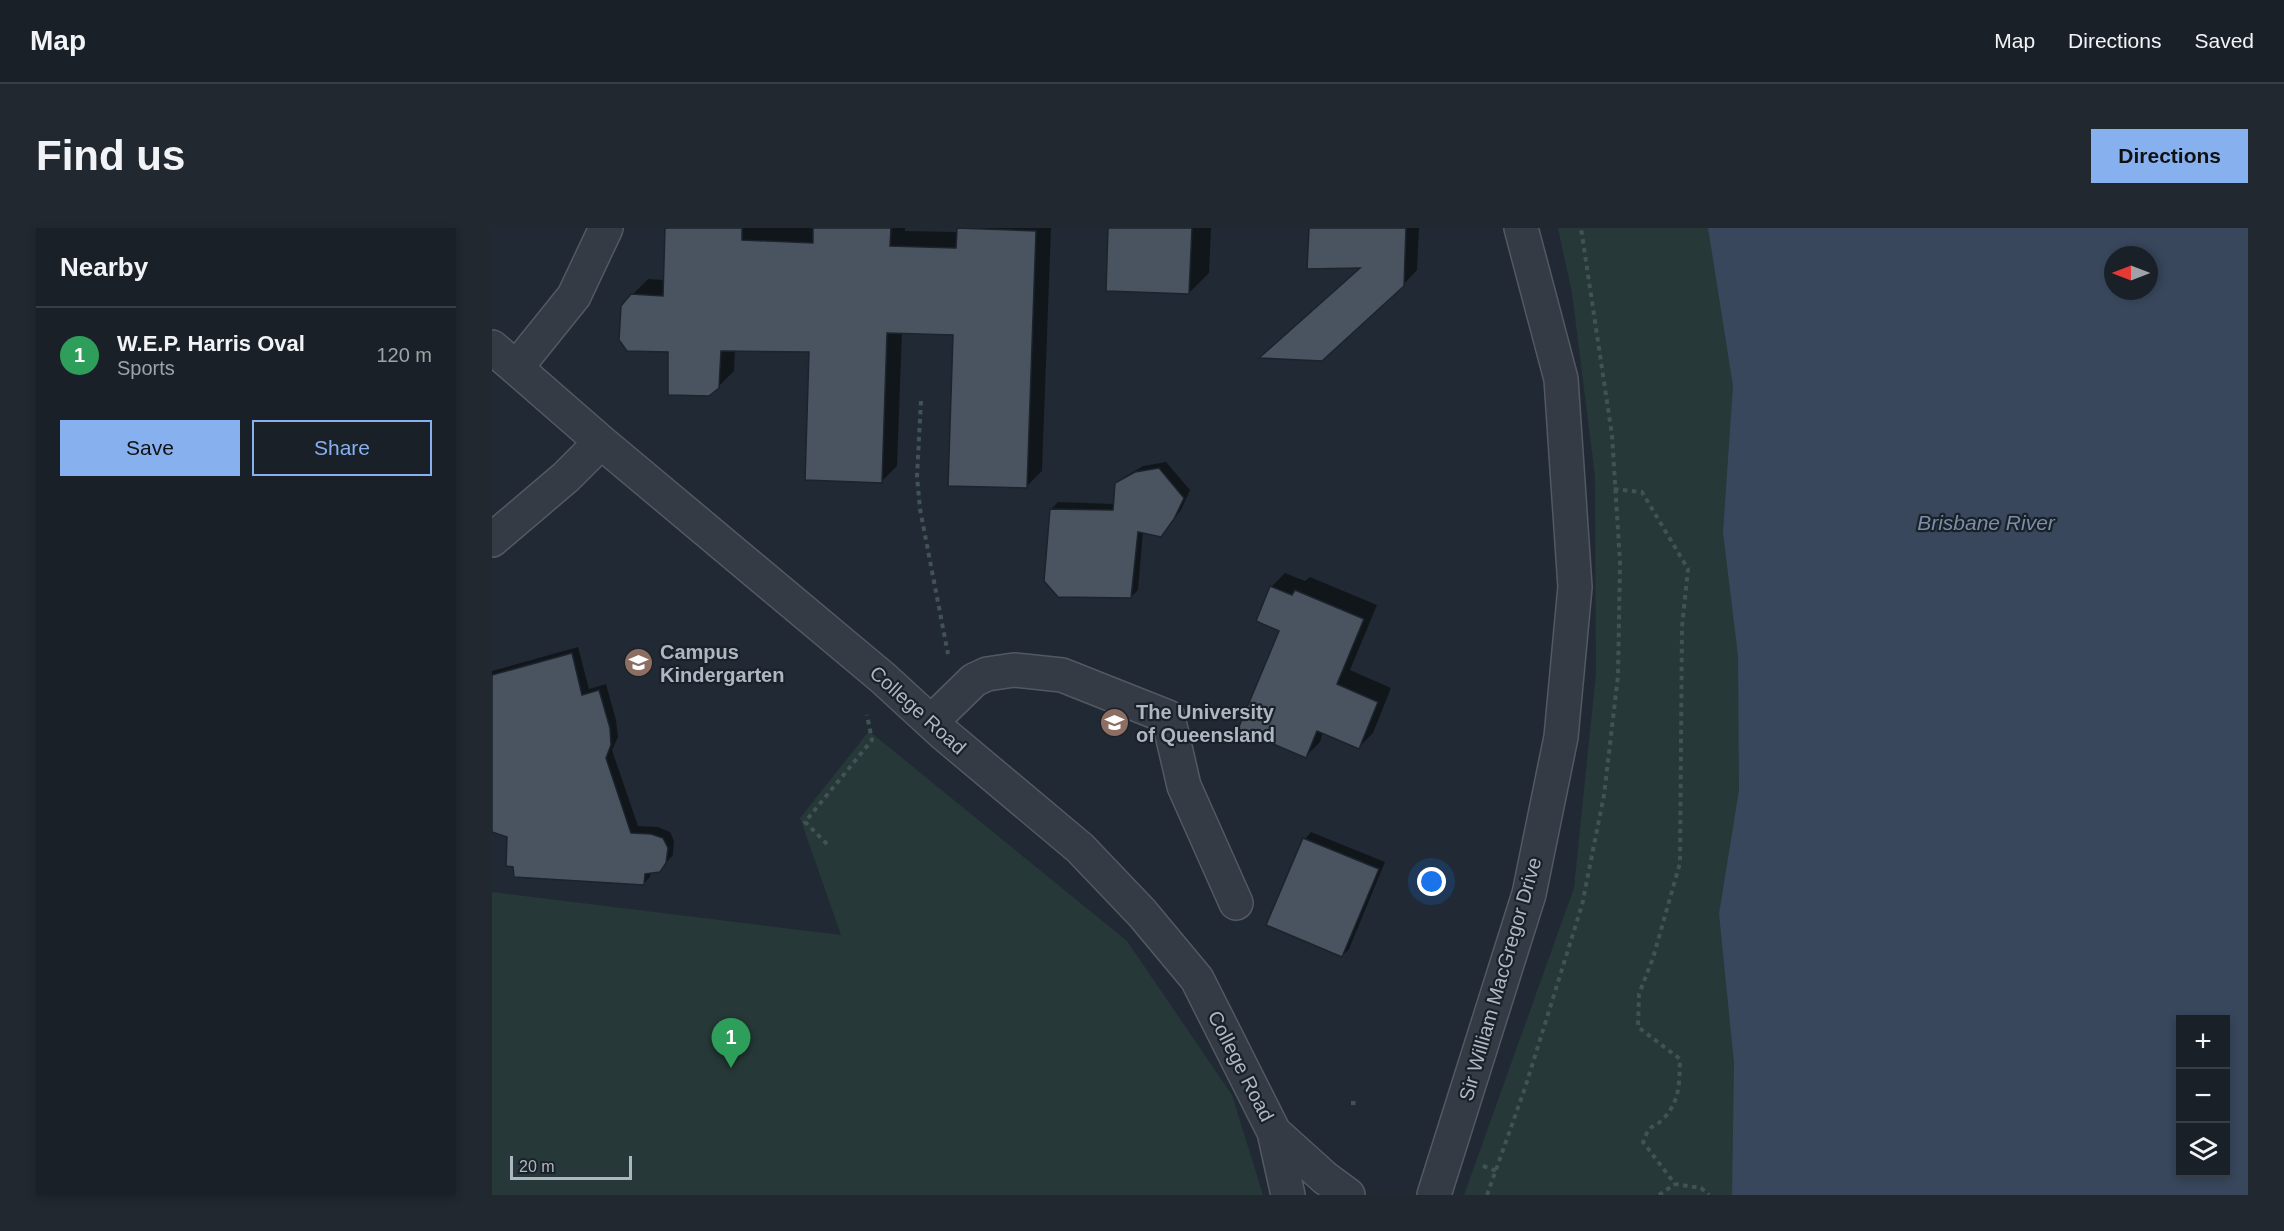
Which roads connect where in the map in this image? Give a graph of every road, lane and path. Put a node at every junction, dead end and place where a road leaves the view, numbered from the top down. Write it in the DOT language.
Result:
graph roads {
  1 [pos="606,228"];
  2 [pos="1521,228"];
  3 [pos="492,347"];
  4 [pos="516,369"];
  5 [pos="921,401"];
  6 [pos="601,442"];
  7 [pos="1614,489"];
  8 [pos="492,540"];
  9 [pos="950,663"];
  10 [pos="866,710"];
  11 [pos="932,722"];
  12 [pos="827,844"];
  13 [pos="1236,903"];
  14 [pos="1351,1103"];
  15 [pos="1358,1103"];
  16 [pos="1274,1132"];
  17 [pos="1675,1184"];
  18 [pos="1288,1195"];
  19 [pos="1348,1195"];
  20 [pos="1434,1195"];
  21 [pos="1659,1195"];
  22 [pos="1708,1195"];
  1 -- 4 [label="street"];
  2 -- 20 [label="street, Sir William MacGregor Drive"];
  3 -- 4 [label="street, College Road"];
  4 -- 6 [label="street, College Road"];
  5 -- 9 [label="path"];
  6 -- 8 [label="street"];
  6 -- 11 [label="street, College Road"];
  7 -- 17 [label="path"];
  10 -- 12 [label="path"];
  11 -- 13 [label="street"];
  11 -- 16 [label="street, College Road"];
  14 -- 15 [label="path"];
  16 -- 18 [label="street, College Road"];
  16 -- 19 [label="street, College Road"];
  17 -- 21 [label="path"];
  17 -- 22 [label="path"];
}
